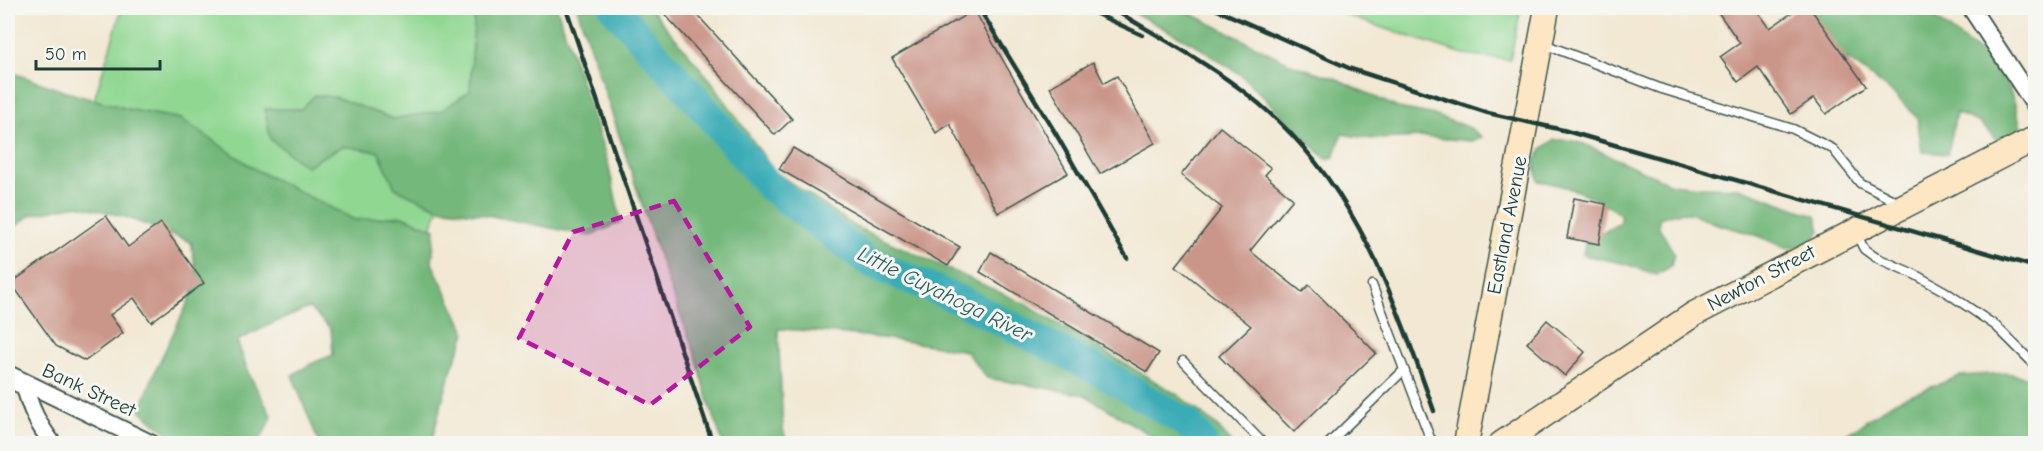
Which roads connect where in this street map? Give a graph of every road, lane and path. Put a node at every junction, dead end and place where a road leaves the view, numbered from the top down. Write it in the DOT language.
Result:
graph roads {
  1 [pos="1547,8"];
  2 [pos="1971,8"];
  3 [pos="1541,43"];
  4 [pos="2036,107"];
  5 [pos="2036,138"];
  6 [pos="1904,206"];
  7 [pos="1854,230"];
  8 [pos="1372,285"];
  9 [pos="1183,361"];
  10 [pos="2036,366"];
  11 [pos="1404,370"];
  12 [pos="8,374"];
  13 [pos="24,383"];
  14 [pos="8,386"];
  15 [pos="53,444"];
  16 [pos="152,444"];
  17 [pos="1264,444"];
  18 [pos="1328,444"];
  19 [pos="1436,444"];
  20 [pos="1467,444"];
  21 [pos="1501,444"];
  1 -- 3 [label="street, Eastland Avenue"];
  2 -- 4 [label="street"];
  3 -- 6 [label="lane"];
  3 -- 20 [label="street, Eastland Avenue"];
  5 -- 6 [label="street, Newton Street"];
  6 -- 7 [label="street, Newton Street"];
  7 -- 10 [label="lane"];
  7 -- 21 [label="street, Newton Street"];
  8 -- 11 [label="lane"];
  9 -- 17 [label="lane"];
  11 -- 18 [label="lane"];
  11 -- 19 [label="lane"];
  12 -- 13 [label="street, Bank Street"];
  13 -- 14 [label="street"];
  13 -- 15 [label="street"];
  13 -- 16 [label="street, Bank Street"];
}
